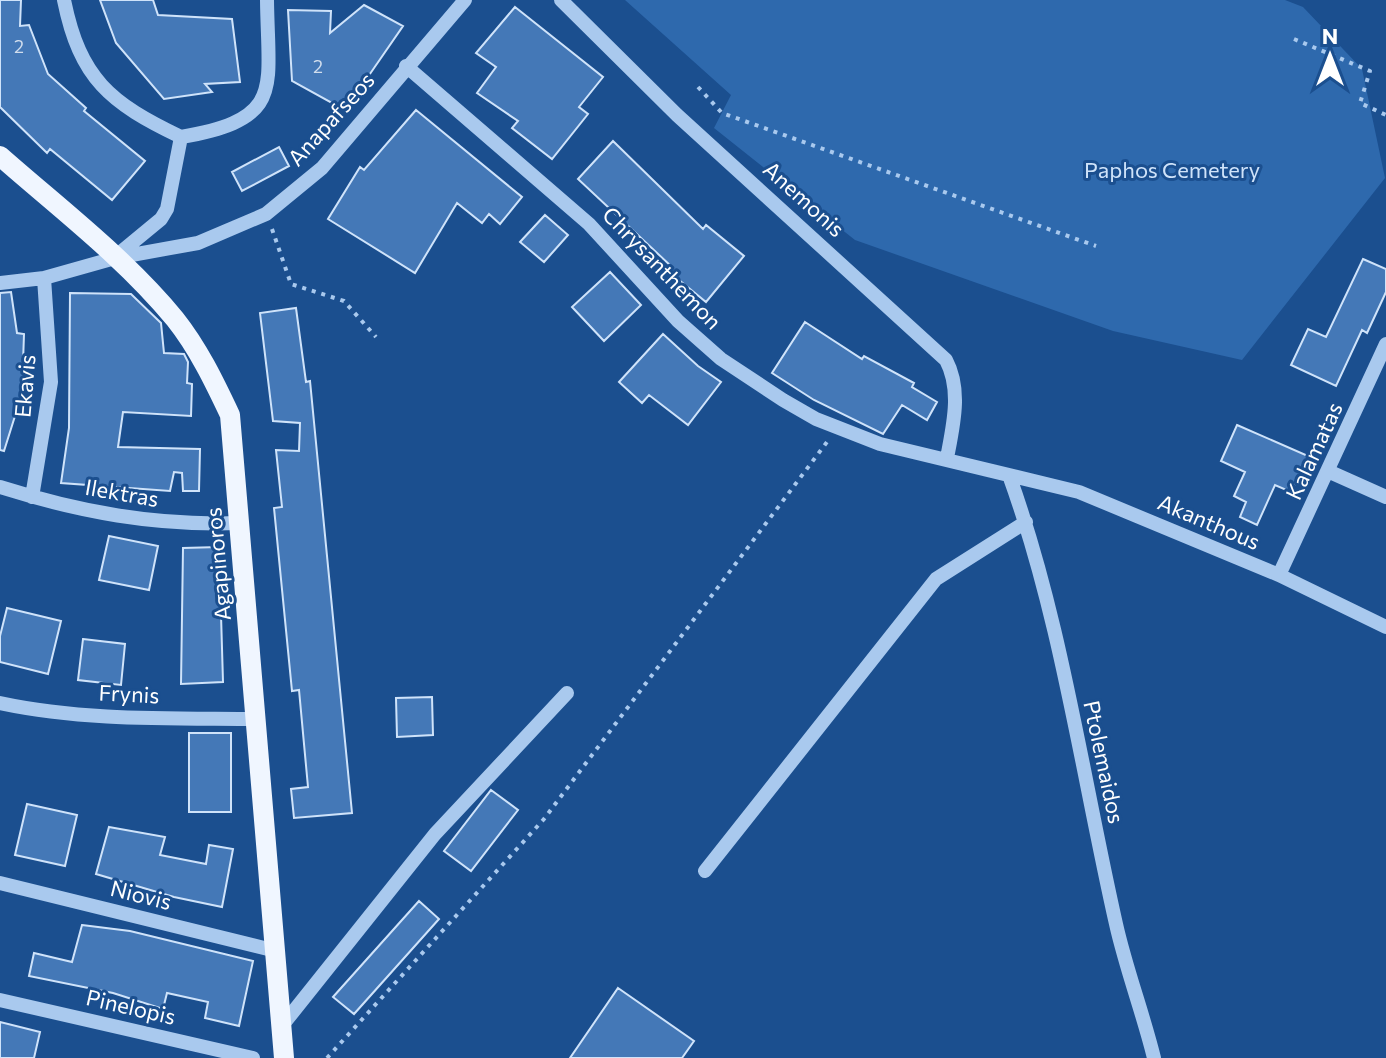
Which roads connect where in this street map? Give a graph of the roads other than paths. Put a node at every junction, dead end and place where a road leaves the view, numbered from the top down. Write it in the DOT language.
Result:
graph roads {
  1 [pos="64,0"];
  2 [pos="267,0"];
  3 [pos="465,0"];
  4 [pos="561,0"];
  5 [pos="406,66"];
  6 [pos="181,137"];
  7 [pos="0,156"];
  8 [pos="115,258"];
  9 [pos="44,278"];
  10 [pos="0,283"];
  11 [pos="1386,344"];
  12 [pos="947,458"];
  13 [pos="1330,472"];
  14 [pos="1009,475"];
  15 [pos="0,487"];
  16 [pos="32,497"];
  17 [pos="1386,497"];
  18 [pos="1026,522"];
  19 [pos="239,523"];
  20 [pos="1279,575"];
  21 [pos="1386,627"];
  22 [pos="567,693"];
  23 [pos="0,703"];
  24 [pos="256,719"];
  25 [pos="705,871"];
  26 [pos="0,883"];
  27 [pos="272,950"];
  28 [pos="0,1000"];
  29 [pos="281,1027"];
  30 [pos="253,1058"];
  31 [pos="284,1058"];
  32 [pos="1154,1058"];
  1 -- 6 [label="street"];
  2 -- 6 [label="street"];
  3 -- 5 [label="street, Anapafseos"];
  4 -- 12 [label="street, Anemonis"];
  5 -- 8 [label="street, Anapafseos"];
  5 -- 12 [label="street, Chrysanthemon"];
  6 -- 8 [label="street"];
  7 -- 8 [label="main road, Agapinoros"];
  8 -- 9 [label="street, Anapafseos"];
  8 -- 19 [label="main road, Agapinoros"];
  9 -- 10 [label="street, Anapafseos"];
  9 -- 16 [label="street, Ekavis"];
  11 -- 13 [label="street, Kalamatas"];
  12 -- 14 [label="street, Chrysanthemon"];
  13 -- 17 [label="street"];
  13 -- 20 [label="street, Kalamatas"];
  14 -- 18 [label="street, Ptolemaidos"];
  14 -- 20 [label="street, Akanthous"];
  15 -- 16 [label="street, Ilektras"];
  16 -- 19 [label="street, Ilektras"];
  18 -- 25 [label="street"];
  18 -- 32 [label="street, Ptolemaidos"];
  19 -- 24 [label="main road, Agapinoros"];
  20 -- 21 [label="street, Akanthous"];
  22 -- 29 [label="street"];
  23 -- 24 [label="street, Frynis"];
  24 -- 27 [label="main road, Agapinoros"];
  26 -- 27 [label="street, Niovis"];
  27 -- 29 [label="main road, Agapinoros"];
  28 -- 30 [label="street, Pinelopis"];
  29 -- 31 [label="main road, Agapinoros"];
}
